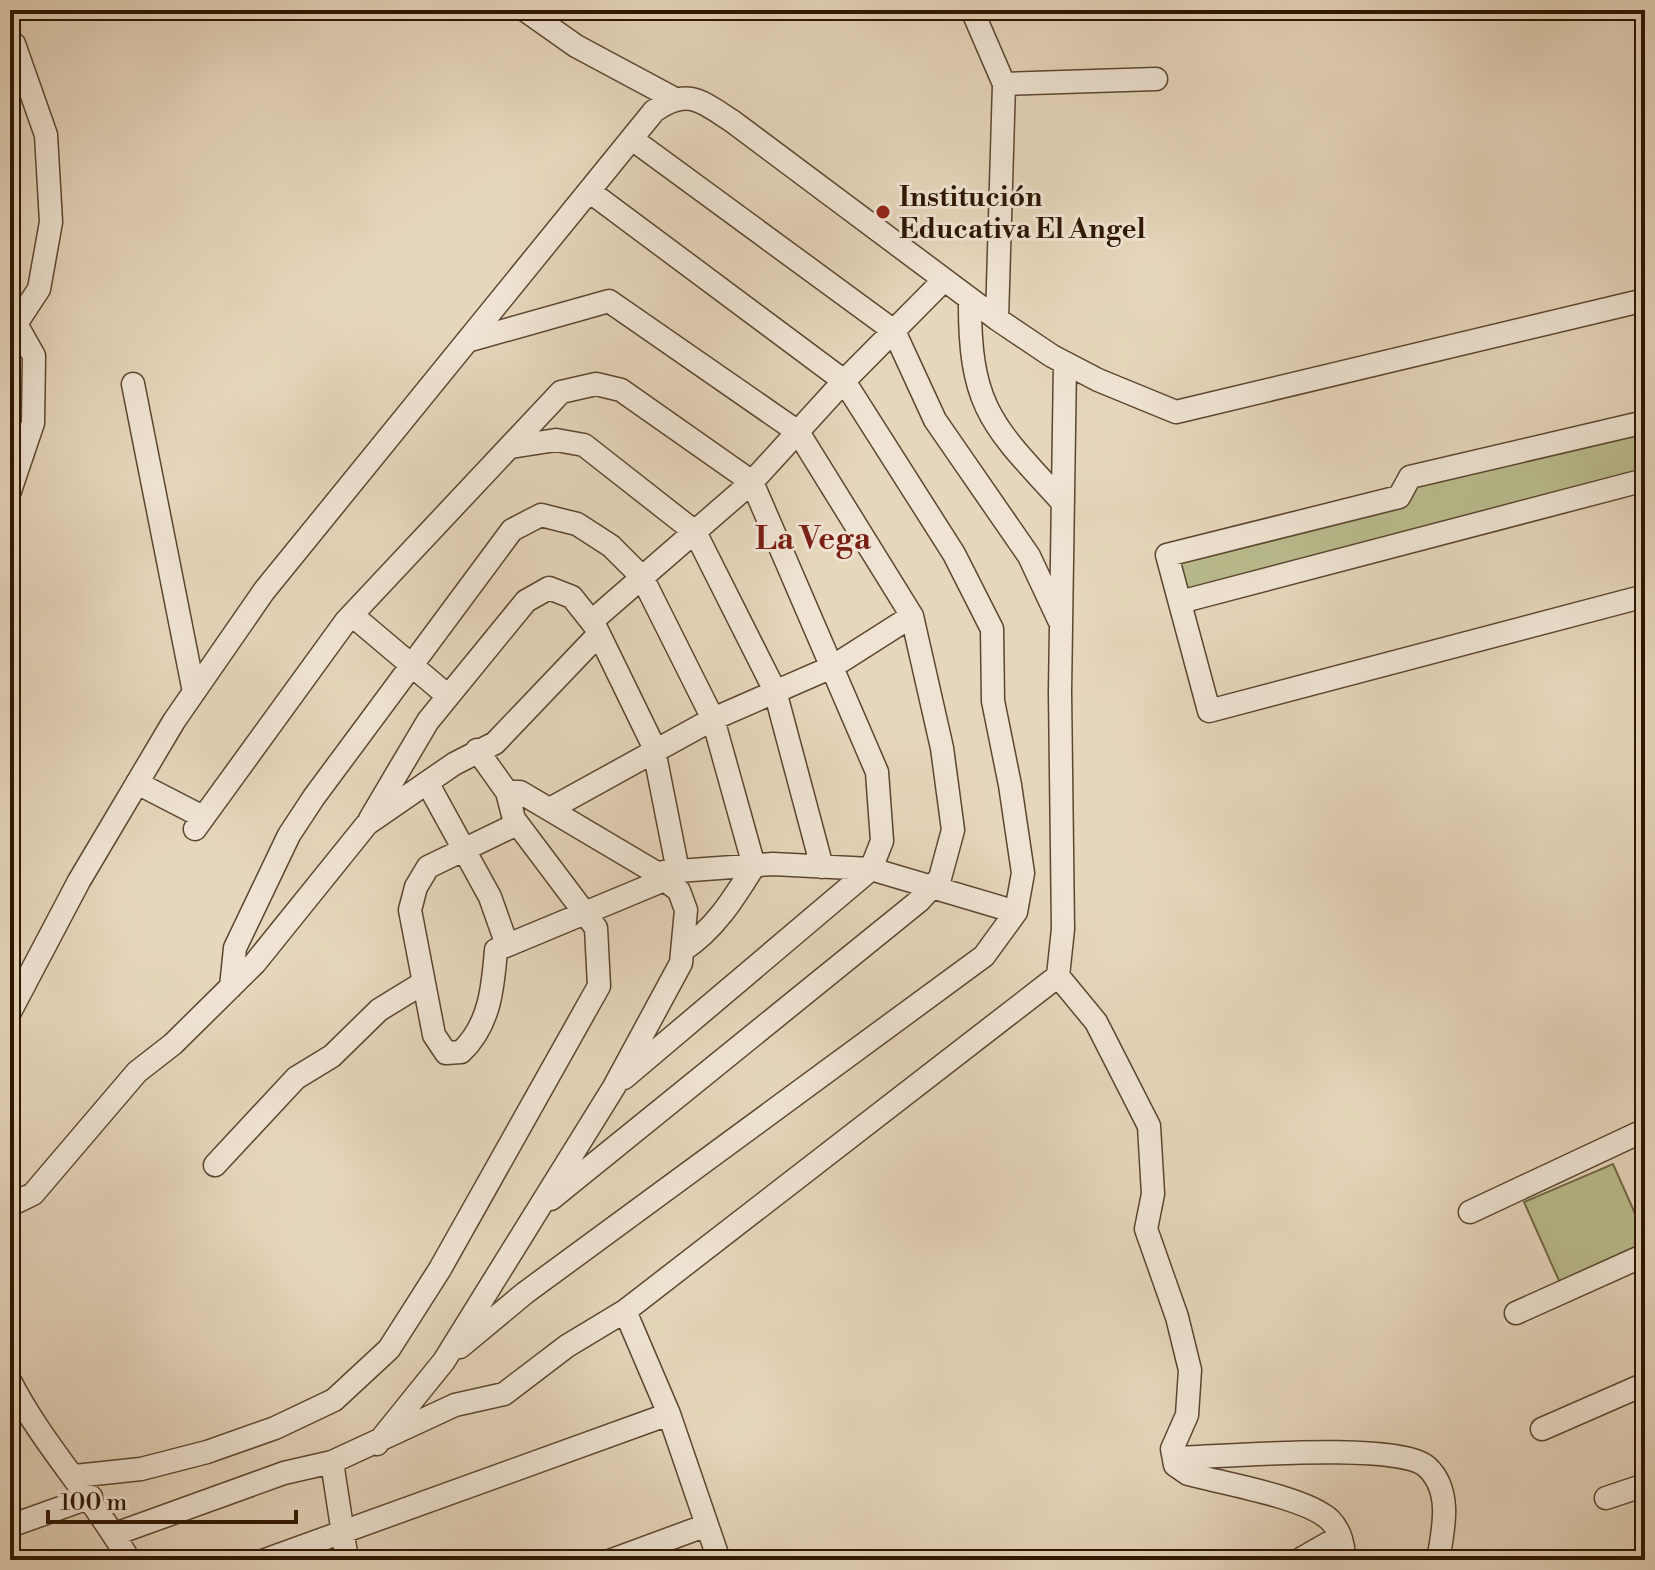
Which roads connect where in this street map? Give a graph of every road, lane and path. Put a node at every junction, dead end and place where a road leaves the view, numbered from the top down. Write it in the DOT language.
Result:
graph roads {
  1 [pos="525,10"];
  2 [pos="972,10"];
  3 [pos="14,44"];
  4 [pos="1156,79"];
  5 [pos="1004,84"];
  6 [pos="673,98"];
  7 [pos="632,139"];
  8 [pos="589,191"];
  9 [pos="944,280"];
  10 [pos="970,299"];
  11 [pos="1645,300"];
  12 [pos="997,319"];
  13 [pos="13,324"];
  14 [pos="894,331"];
  15 [pos="467,341"];
  16 [pos="1065,363"];
  17 [pos="844,381"];
  18 [pos="133,384"];
  19 [pos="1645,422"];
  20 [pos="798,432"];
  21 [pos="511,447"];
  22 [pos="1645,480"];
  23 [pos="752,482"];
  24 [pos="10,491"];
  25 [pos="1063,503"];
  26 [pos="695,532"];
  27 [pos="642,577"];
  28 [pos="1645,596"];
  29 [pos="1180,602"];
  30 [pos="352,615"];
  31 [pos="912,616"];
  32 [pos="1061,625"];
  33 [pos="596,628"];
  34 [pos="411,664"];
  35 [pos="832,667"];
  36 [pos="775,691"];
  37 [pos="194,692"];
  38 [pos="448,696"];
  39 [pos="713,719"];
  40 [pos="477,750"];
  41 [pos="655,751"];
  42 [pos="137,783"];
  43 [pos="428,784"];
  44 [pos="507,792"];
  45 [pos="550,809"];
  46 [pos="367,824"];
  47 [pos="517,824"];
  48 [pos="464,848"];
  49 [pos="754,866"];
  50 [pos="822,867"];
  51 [pos="871,869"];
  52 [pos="666,874"];
  53 [pos="932,886"];
  54 [pos="1016,912"];
  55 [pos="585,913"];
  56 [pos="507,945"];
  57 [pos="683,950"];
  58 [pos="1058,976"];
  59 [pos="423,983"];
  60 [pos="231,987"];
  61 [pos="10,1012"];
  62 [pos="614,1087"];
  63 [pos="1645,1130"];
  64 [pos="215,1165"];
  65 [pos="10,1205"];
  66 [pos="538,1210"];
  67 [pos="1470,1212"];
  68 [pos="1645,1255"];
  69 [pos="625,1311"];
  70 [pos="1516,1313"];
  71 [pos="444,1361"];
  72 [pos="10,1381"];
  73 [pos="1645,1384"];
  74 [pos="669,1414"];
  75 [pos="1542,1429"];
  76 [pos="377,1444"];
  77 [pos="1174,1458"];
  78 [pos="332,1462"];
  79 [pos="75,1476"];
  80 [pos="1645,1485"];
  81 [pos="91,1497"];
  82 [pos="1606,1498"];
  83 [pos="707,1525"];
  84 [pos="10,1526"];
  85 [pos="341,1531"];
  86 [pos="115,1534"];
  87 [pos="1339,1537"];
  88 [pos="129,1560"];
  89 [pos="265,1560"];
  90 [pos="347,1560"];
  91 [pos="612,1560"];
  92 [pos="719,1560"];
  93 [pos="1299,1560"];
  94 [pos="1343,1560"];
  95 [pos="1438,1560"];
  1 -- 6 [label="street"];
  2 -- 5 [label="street"];
  3 -- 13 [label="street"];
  4 -- 5 [label="street"];
  5 -- 12 [label="street"];
  6 -- 7 [label="street"];
  6 -- 9 [label="street"];
  7 -- 8 [label="street"];
  7 -- 14 [label="street"];
  8 -- 15 [label="street"];
  8 -- 17 [label="street"];
  9 -- 10 [label="street"];
  9 -- 14 [label="street"];
  10 -- 12 [label="street"];
  10 -- 25 [label="street"];
  11 -- 16 [label="street"];
  12 -- 16 [label="street"];
  13 -- 24 [label="street"];
  14 -- 17 [label="street"];
  14 -- 32 [label="street"];
  15 -- 20 [label="street"];
  15 -- 37 [label="street"];
  16 -- 25 [label="street"];
  17 -- 20 [label="street"];
  17 -- 54 [label="street"];
  18 -- 37 [label="street"];
  19 -- 29 [label="street"];
  20 -- 23 [label="street"];
  20 -- 31 [label="street"];
  21 -- 23 [label="street"];
  21 -- 26 [label="street"];
  21 -- 30 [label="street"];
  22 -- 29 [label="street"];
  23 -- 26 [label="street"];
  23 -- 35 [label="street"];
  25 -- 32 [label="street"];
  26 -- 27 [label="street"];
  26 -- 36 [label="street"];
  27 -- 33 [label="street"];
  27 -- 34 [label="street"];
  27 -- 39 [label="street"];
  28 -- 29 [label="street"];
  30 -- 34 [label="street"];
  30 -- 42 [label="street"];
  31 -- 35 [label="street"];
  31 -- 53 [label="street"];
  32 -- 58 [label="street"];
  33 -- 38 [label="street"];
  33 -- 40 [label="street"];
  33 -- 41 [label="street"];
  34 -- 38 [label="street"];
  34 -- 60 [label="street"];
  35 -- 36 [label="street"];
  35 -- 51 [label="street"];
  36 -- 39 [label="street"];
  36 -- 50 [label="street"];
  37 -- 42 [label="street"];
  38 -- 46 [label="street"];
  39 -- 41 [label="street"];
  39 -- 49 [label="street"];
  40 -- 43 [label="street"];
  40 -- 44 [label="street"];
  41 -- 45 [label="street"];
  41 -- 52 [label="street"];
  42 -- 61 [label="street"];
  43 -- 46 [label="street"];
  43 -- 48 [label="street"];
  44 -- 45 [label="street"];
  44 -- 47 [label="street"];
  45 -- 52 [label="street"];
  46 -- 60 [label="street"];
  47 -- 48 [label="street"];
  47 -- 55 [label="street"];
  48 -- 56 [label="street"];
  48 -- 59 [label="street"];
  49 -- 50 [label="street"];
  49 -- 52 [label="street"];
  49 -- 57 [label="street"];
  50 -- 51 [label="street"];
  51 -- 53 [label="street"];
  51 -- 62 [label="street"];
  52 -- 55 [label="street"];
  52 -- 57 [label="street"];
  53 -- 54 [label="street"];
  53 -- 66 [label="street"];
  54 -- 71 [label="street"];
  55 -- 56 [label="street"];
  55 -- 79 [label="street"];
  56 -- 59 [label="street"];
  57 -- 62 [label="street"];
  58 -- 69 [label="street"];
  58 -- 77 [label="street"];
  59 -- 64 [label="street"];
  60 -- 65 [label="street"];
  62 -- 66 [label="street"];
  63 -- 67 [label="street"];
  66 -- 71 [label="street"];
  68 -- 70 [label="street"];
  69 -- 74 [label="street"];
  69 -- 76 [label="street"];
  71 -- 76 [label="street"];
  72 -- 79 [label="street"];
  73 -- 75 [label="street"];
  74 -- 83 [label="street"];
  74 -- 85 [label="street"];
  76 -- 78 [label="street"];
  77 -- 87 [label="street"];
  77 -- 95 [label="street"];
  78 -- 85 [label="street"];
  78 -- 86 [label="street"];
  79 -- 81 [label="street"];
  80 -- 82 [label="street"];
  81 -- 84 [label="street"];
  81 -- 86 [label="street"];
  83 -- 91 [label="street"];
  83 -- 92 [label="street"];
  85 -- 89 [label="street"];
  85 -- 90 [label="street"];
  86 -- 88 [label="street"];
  87 -- 93 [label="street"];
  87 -- 94 [label="street"];
}
